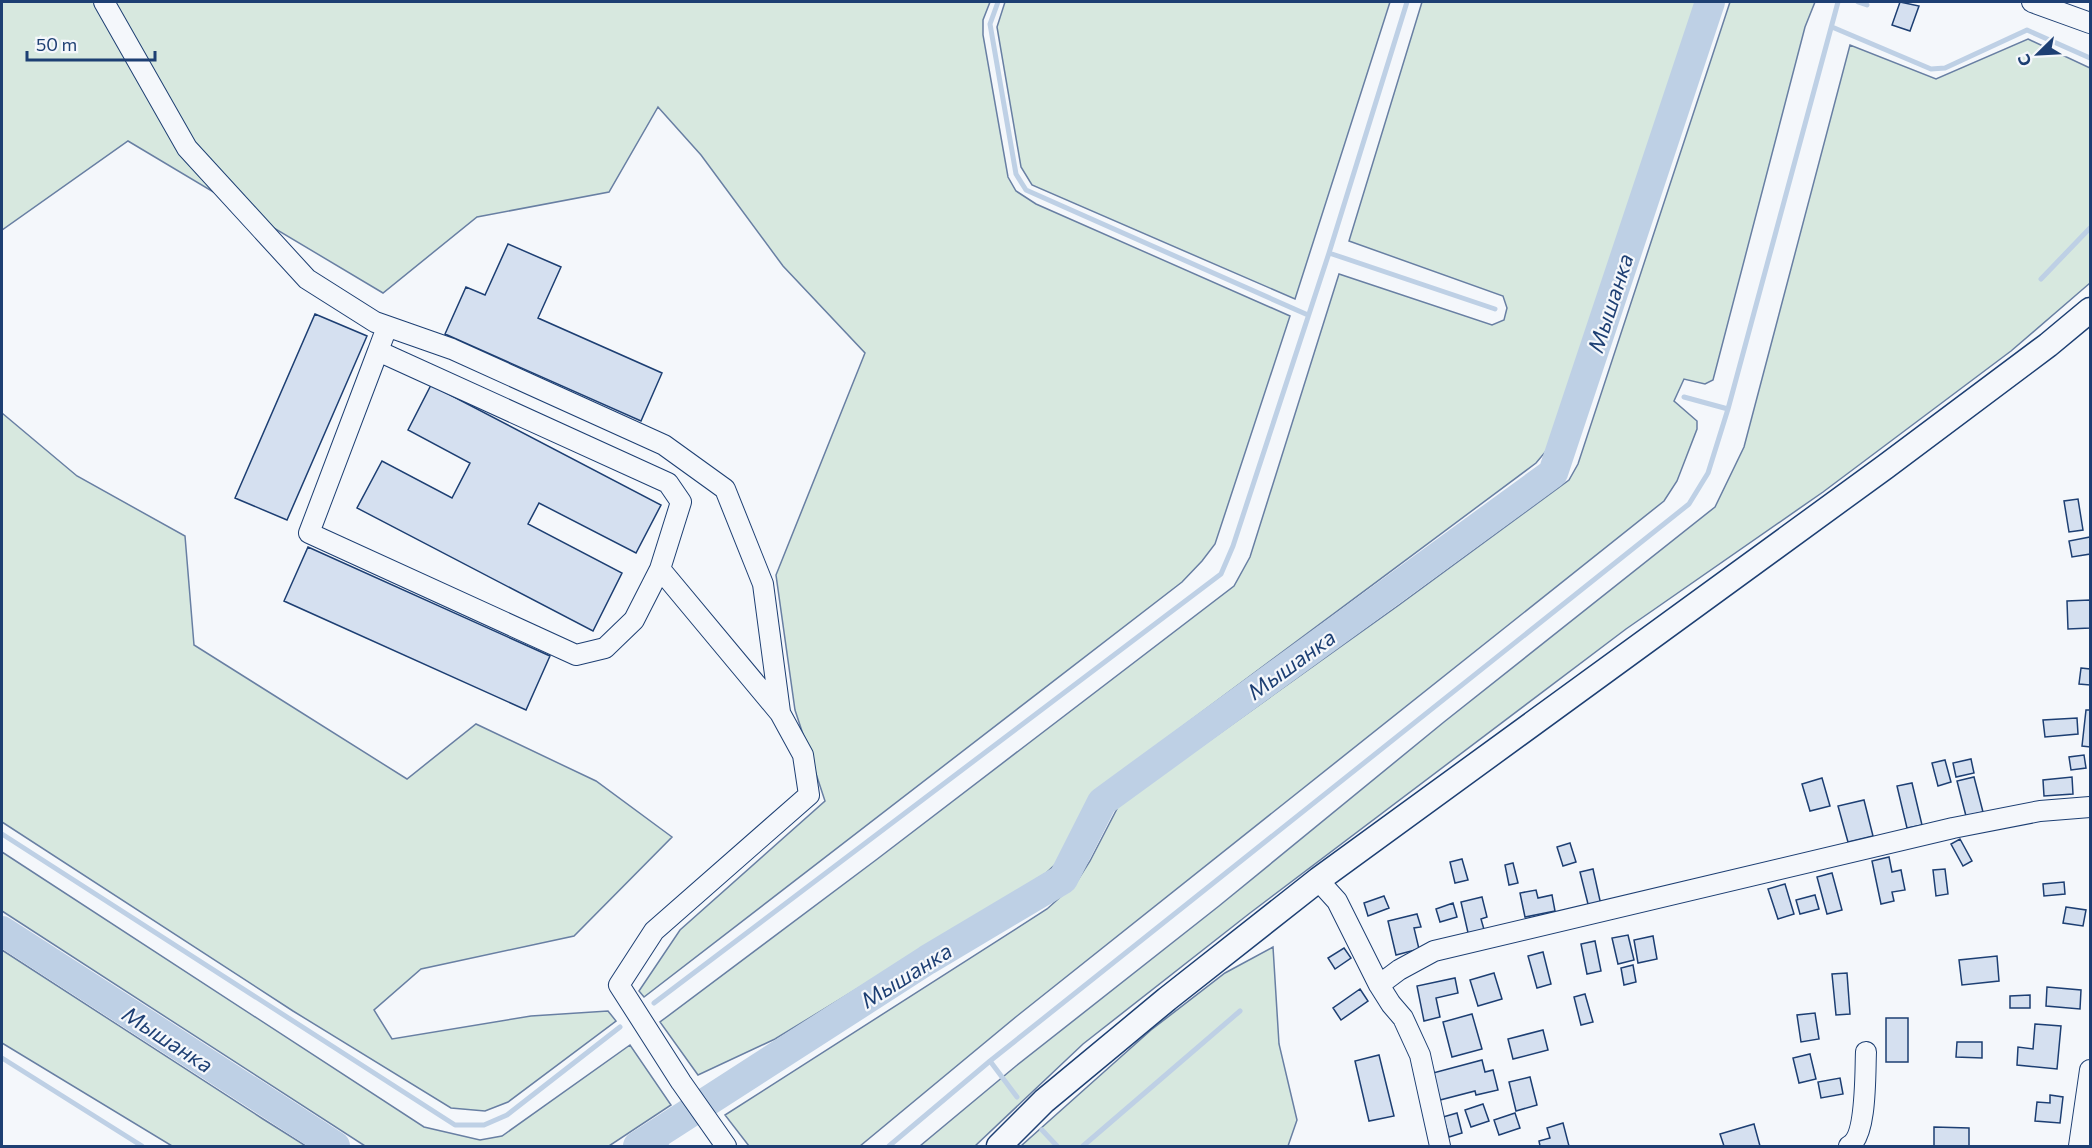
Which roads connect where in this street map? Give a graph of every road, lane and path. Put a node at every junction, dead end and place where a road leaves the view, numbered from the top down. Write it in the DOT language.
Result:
graph roads {
  1 [pos="104,2"];
  2 [pos="2032,2"];
  3 [pos="2091,23"];
  4 [pos="2091,310"];
  5 [pos="387,327"];
  6 [pos="378,351"];
  7 [pos="660,569"];
  8 [pos="780,713"];
  9 [pos="2091,807"];
  10 [pos="1318,880"];
  11 [pos="1380,986"];
  12 [pos="1866,1052"];
  13 [pos="2091,1070"];
  14 [pos="722,1142"];
  15 [pos="999,1146"];
  16 [pos="1440,1146"];
  17 [pos="1849,1146"];
  18 [pos="2079,1146"];
  1 -- 5 [label="street"];
  2 -- 3 [label="street"];
  4 -- 10 [label="main road"];
  5 -- 6 [label="street"];
  5 -- 8 [label="street"];
  6 -- 7 [label="street"];
  6 -- 7 [label="street"];
  7 -- 8 [label="street"];
  8 -- 14 [label="street"];
  9 -- 11 [label="street"];
  10 -- 11 [label="street"];
  10 -- 15 [label="main road"];
  11 -- 16 [label="street"];
  12 -- 17 [label="street"];
  13 -- 18 [label="street"];
}
